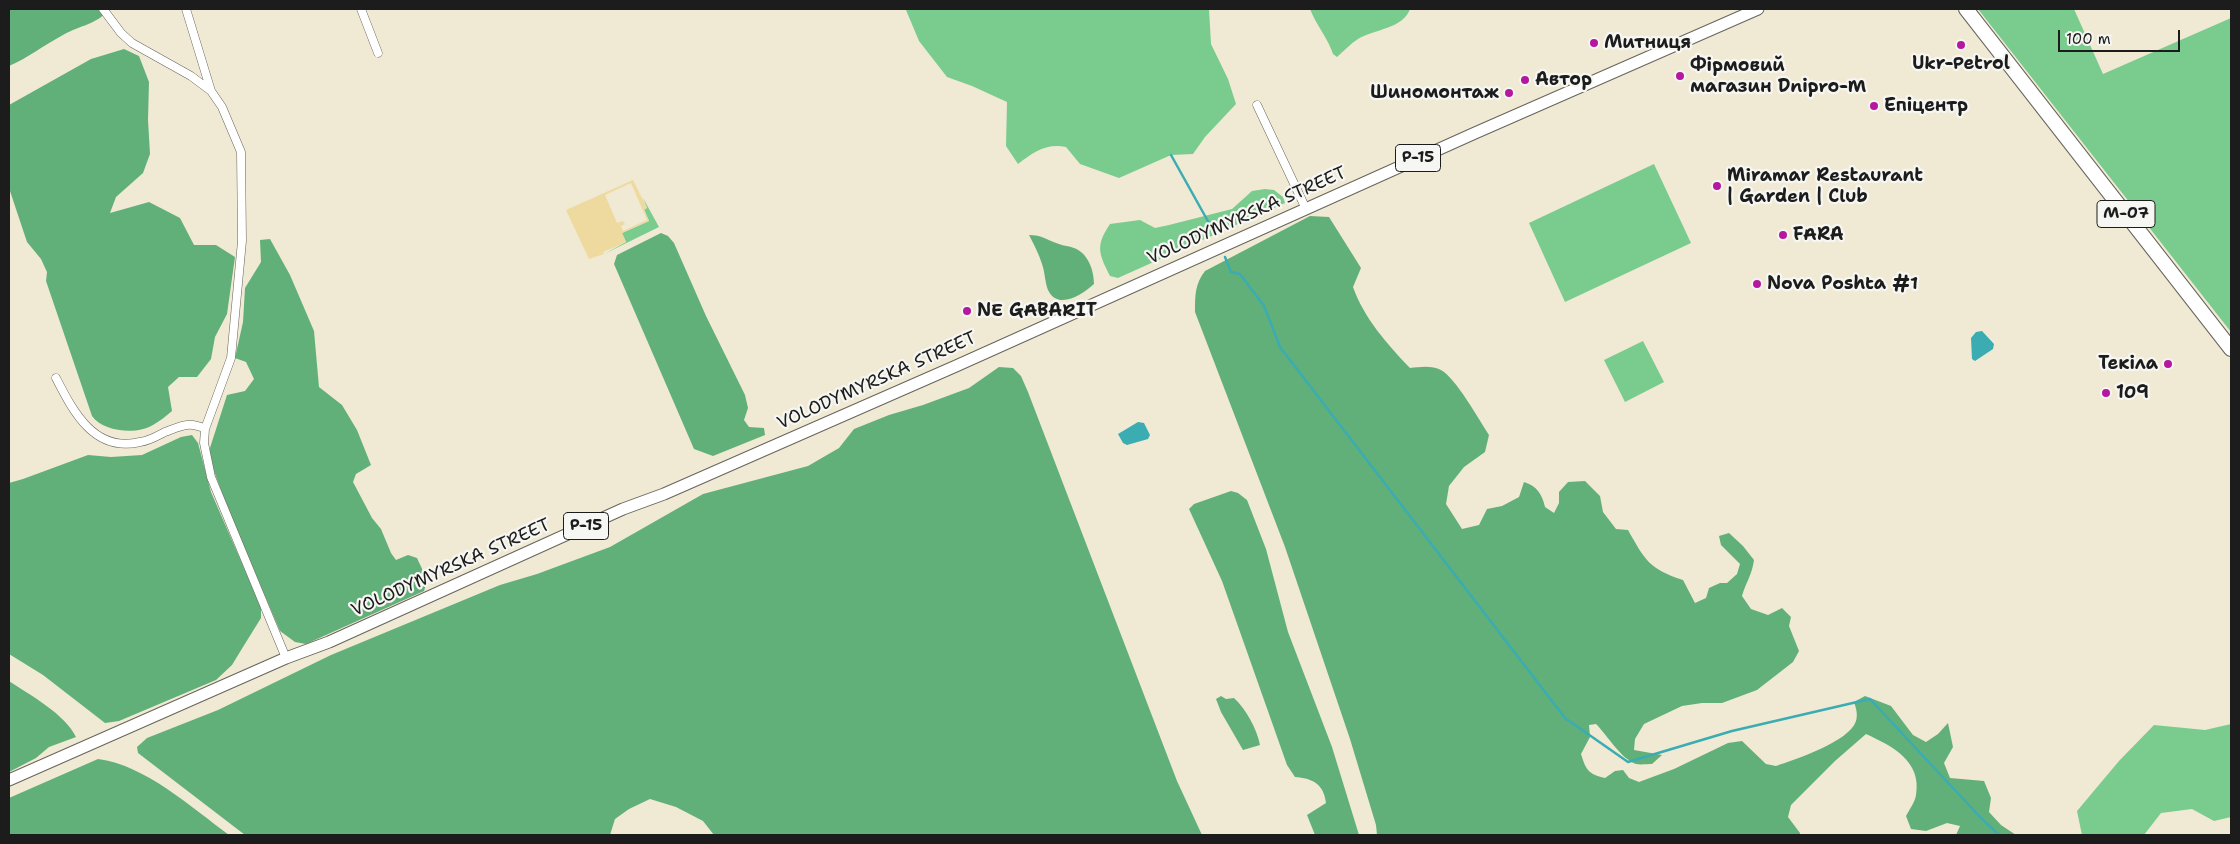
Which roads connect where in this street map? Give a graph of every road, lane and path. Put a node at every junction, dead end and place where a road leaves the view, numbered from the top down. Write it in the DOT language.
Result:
graph roads {
  1 [pos="104,9"];
  2 [pos="186,9"];
  3 [pos="361,9"];
  4 [pos="1758,9"];
  5 [pos="1966,9"];
  6 [pos="378,52"];
  7 [pos="211,91"];
  8 [pos="1257,105"];
  9 [pos="1306,209"];
  10 [pos="2231,349"];
  11 [pos="56,378"];
  12 [pos="205,429"];
  13 [pos="286,658"];
  14 [pos="9,780"];
  1 -- 7 [label="street"];
  2 -- 7 [label="street"];
  3 -- 6 [label="street"];
  4 -- 9 [label="main road, VOLODYMYRSKA STREET / Р-15"];
  5 -- 10 [label="highway, М-07"];
  7 -- 12 [label="street"];
  8 -- 9 [label="street"];
  9 -- 13 [label="main road, VOLODYMYRSKA STREET / Р-15"];
  11 -- 12 [label="street"];
  12 -- 13 [label="street"];
  13 -- 14 [label="main road, VOLODYMYRSKA STREET / Р-15"];
}
